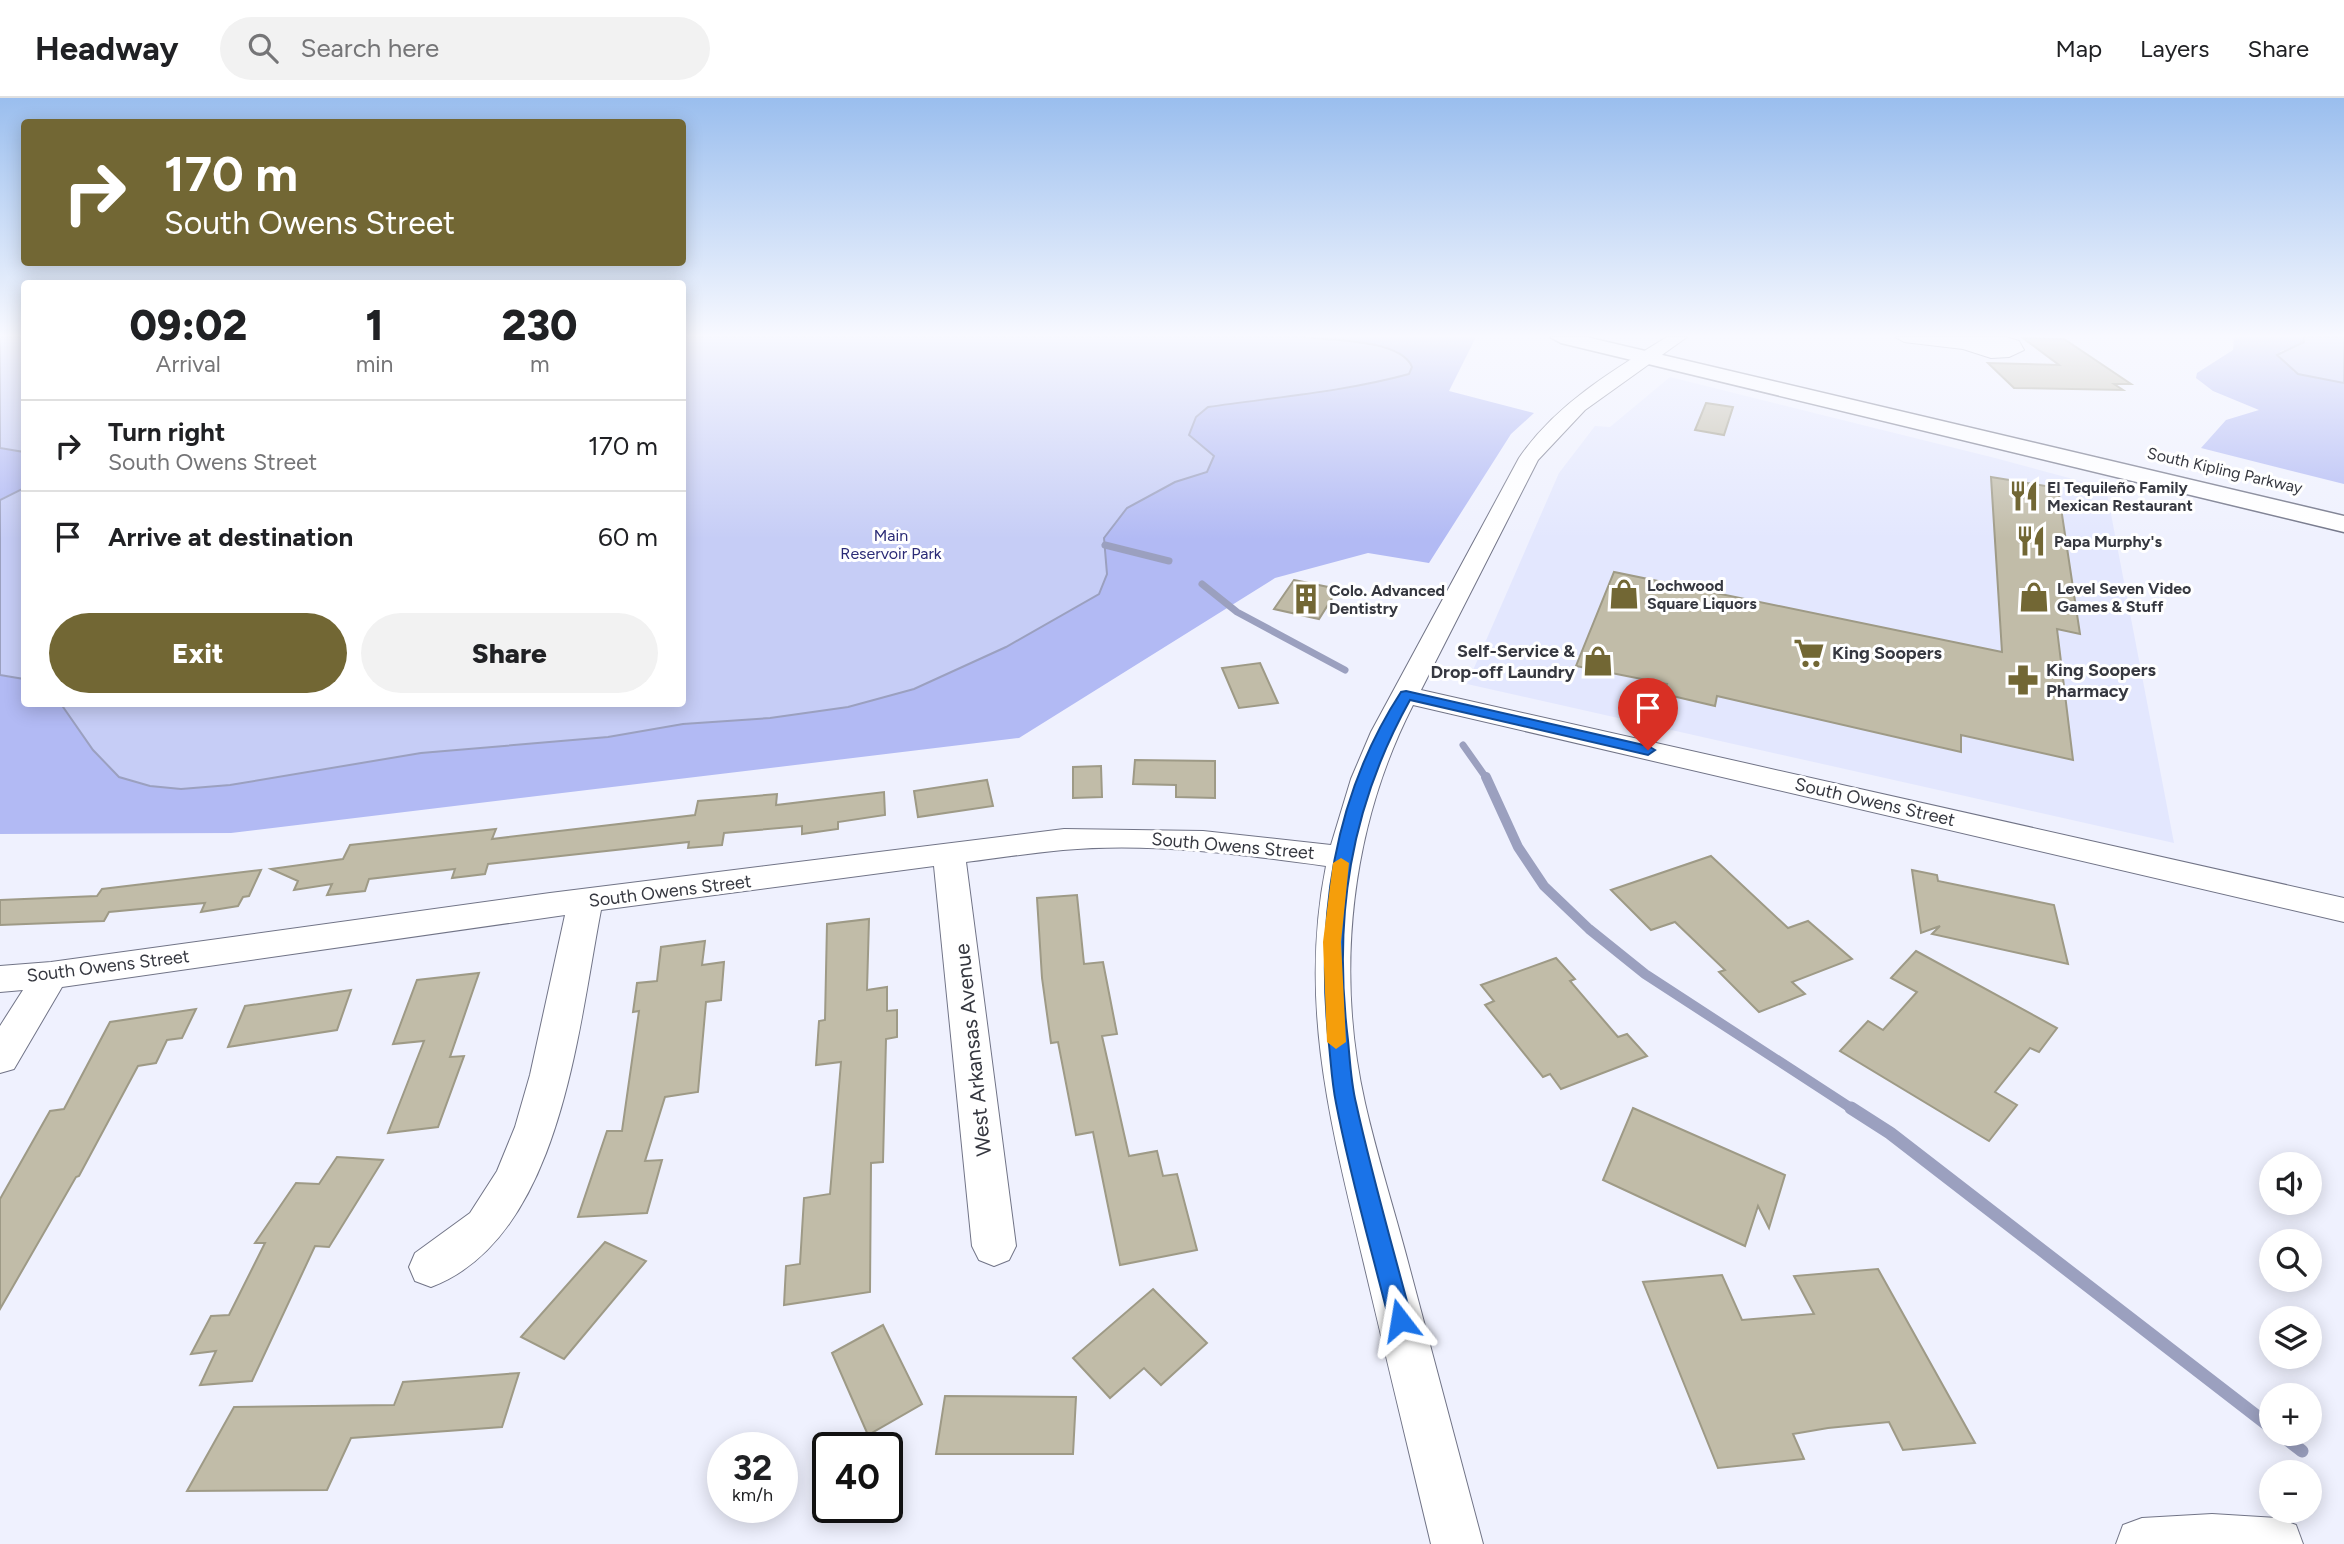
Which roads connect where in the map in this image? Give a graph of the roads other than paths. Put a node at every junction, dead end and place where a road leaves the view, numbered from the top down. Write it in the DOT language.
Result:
graph roads {
  1 [pos="1582,404"];
  2 [pos="1897,404"];
  3 [pos="2344,524"];
  4 [pos="1406,695"];
  5 [pos="949,854"];
  6 [pos="1342,856"];
  7 [pos="585,902"];
  8 [pos="2344,910"];
  9 [pos="51,975"];
  10 [pos="0,979"];
  11 [pos="0,1058"];
  12 [pos="994,1246"];
  13 [pos="431,1267"];
  14 [pos="1457,1544"];
  15 [pos="2142,1544"];
  16 [pos="2277,1544"];
  1 -- 4 [label="street"];
  2 -- 3 [label="main road, South Kipling Parkway"];
  4 -- 6 [label="street"];
  4 -- 8 [label="street, South Owens Street"];
  5 -- 6 [label="street, South Owens Street"];
  5 -- 7 [label="street, South Owens Street"];
  5 -- 12 [label="street, West Arkansas Avenue"];
  6 -- 14 [label="street"];
  7 -- 9 [label="street, South Owens Street"];
  7 -- 13 [label="street"];
  9 -- 10 [label="street, South Owens Street"];
  9 -- 11 [label="street"];
  15 -- 16 [label="street"];
}
